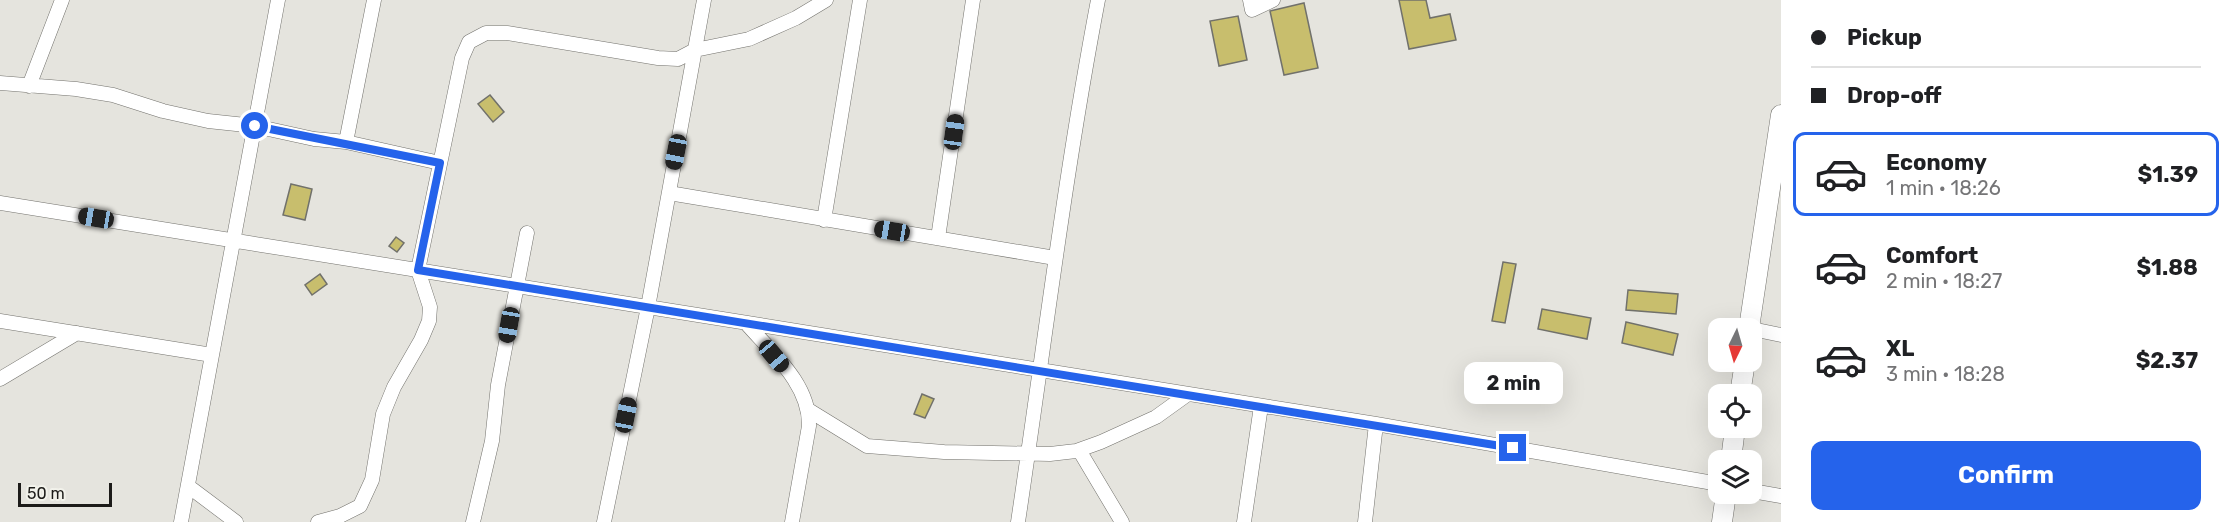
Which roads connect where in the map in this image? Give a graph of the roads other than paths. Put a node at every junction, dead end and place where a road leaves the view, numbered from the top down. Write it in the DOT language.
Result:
graph roads {
  1 [pos="62,0"];
  2 [pos="278,0"];
  3 [pos="374,0"];
  4 [pos="704,0"];
  5 [pos="826,0"];
  6 [pos="861,0"];
  7 [pos="973,0"];
  8 [pos="1098,0"];
  9 [pos="1250,0"];
  10 [pos="1273,0"];
  11 [pos="695,50"];
  12 [pos="0,83"];
  13 [pos="30,86"];
  14 [pos="1781,115"];
  15 [pos="255,126"];
  16 [pos="346,142"];
  17 [pos="440,163"];
  18 [pos="669,193"];
  19 [pos="0,203"];
  20 [pos="824,220"];
  21 [pos="527,232"];
  22 [pos="938,238"];
  23 [pos="233,240"];
  24 [pos="1055,258"];
  25 [pos="418,270"];
  26 [pos="517,286"];
  27 [pos="648,307"];
  28 [pos="1751,318"];
  29 [pos="0,321"];
  30 [pos="746,323"];
  31 [pos="1762,331"];
  32 [pos="77,333"];
  33 [pos="1781,335"];
  34 [pos="212,355"];
  35 [pos="1041,370"];
  36 [pos="0,379"];
  37 [pos="1188,394"];
  38 [pos="1261,406"];
  39 [pos="810,411"];
  40 [pos="1376,424"];
  41 [pos="1079,450"];
  42 [pos="1028,453"];
  43 [pos="1708,482"];
  44 [pos="188,486"];
  45 [pos="1762,492"];
  46 [pos="1781,496"];
  47 [pos="1725,504"];
  48 [pos="181,522"];
  49 [pos="236,522"];
  50 [pos="318,522"];
  51 [pos="473,522"];
  52 [pos="604,522"];
  53 [pos="792,522"];
  54 [pos="1018,522"];
  55 [pos="1122,522"];
  56 [pos="1244,522"];
  57 [pos="1365,522"];
  58 [pos="1722,522"];
  1 -- 13 [label="street"];
  2 -- 15 [label="street"];
  3 -- 16 [label="street"];
  4 -- 11 [label="street"];
  5 -- 11 [label="street"];
  6 -- 20 [label="street"];
  7 -- 22 [label="street"];
  8 -- 24 [label="street"];
  9 -- 10 [label="street"];
  11 -- 17 [label="street"];
  11 -- 18 [label="street"];
  12 -- 13 [label="street"];
  13 -- 15 [label="street"];
  14 -- 28 [label="highway"];
  15 -- 16 [label="street"];
  15 -- 23 [label="street"];
  16 -- 17 [label="street"];
  17 -- 25 [label="street"];
  18 -- 20 [label="street"];
  18 -- 27 [label="street"];
  19 -- 23 [label="street"];
  20 -- 22 [label="street"];
  21 -- 26 [label="street"];
  22 -- 24 [label="street"];
  23 -- 25 [label="street"];
  23 -- 34 [label="street"];
  24 -- 35 [label="street"];
  25 -- 26 [label="street"];
  25 -- 50 [label="street"];
  26 -- 27 [label="street"];
  26 -- 51 [label="street"];
  27 -- 30 [label="street"];
  27 -- 52 [label="street"];
  29 -- 32 [label="street"];
  30 -- 35 [label="street"];
  30 -- 39 [label="street"];
  31 -- 33 [label="street"];
  32 -- 34 [label="street"];
  32 -- 36 [label="street"];
  34 -- 44 [label="street"];
  35 -- 37 [label="street"];
  35 -- 42 [label="street"];
  37 -- 38 [label="street"];
  37 -- 41 [label="street"];
  38 -- 40 [label="street"];
  38 -- 56 [label="street"];
  39 -- 42 [label="street"];
  39 -- 53 [label="street"];
  40 -- 43 [label="street"];
  40 -- 57 [label="street"];
  41 -- 42 [label="street"];
  41 -- 55 [label="street"];
  42 -- 54 [label="street"];
  44 -- 48 [label="street"];
  44 -- 49 [label="street"];
  45 -- 46 [label="street"];
  47 -- 58 [label="highway"];
}
